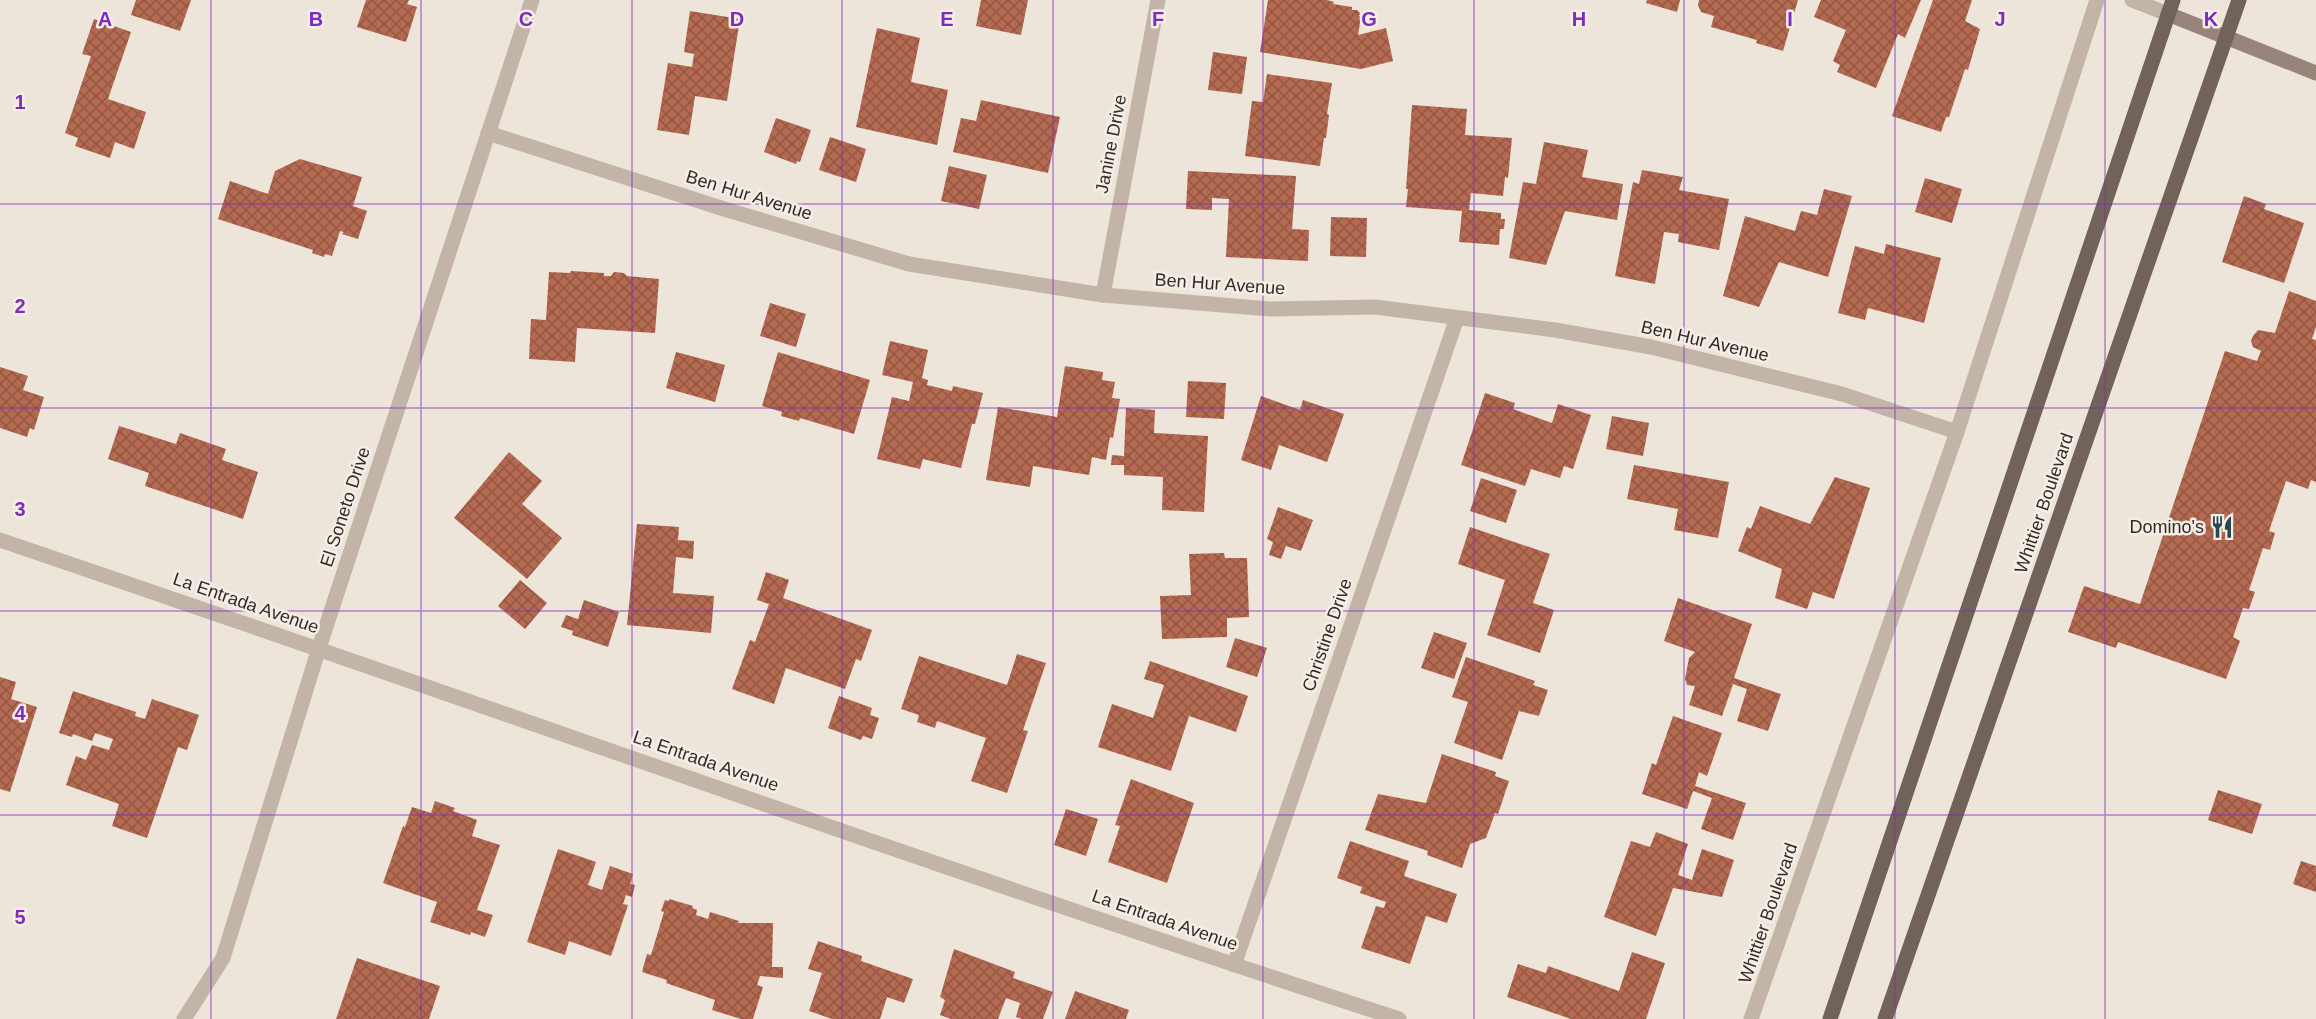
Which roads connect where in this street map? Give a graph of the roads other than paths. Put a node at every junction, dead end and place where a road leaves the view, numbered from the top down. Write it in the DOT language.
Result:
graph roads {
  1 [pos="532,0"];
  2 [pos="1158,0"];
  3 [pos="2097,0"];
  4 [pos="2132,0"];
  5 [pos="2239,0"];
  6 [pos="2171,7"];
  7 [pos="2226,37"];
  8 [pos="2316,73"];
  9 [pos="488,133"];
  10 [pos="1103,295"];
  11 [pos="1457,318"];
  12 [pos="1957,432"];
  13 [pos="0,540"];
  14 [pos="319,648"];
  15 [pos="1234,965"];
  16 [pos="184,1019"];
  17 [pos="1399,1019"];
  18 [pos="1751,1019"];
  19 [pos="1830,1019"];
  20 [pos="1885,1019"];
  1 -- 9 [label="street, El Soneto Drive"];
  2 -- 10 [label="street, Janine Drive"];
  3 -- 12 [label="street, Whittier Boulevard"];
  4 -- 6 [label="street"];
  5 -- 7 [label="main road, Whittier Boulevard"];
  6 -- 7 [label="street"];
  6 -- 19 [label="main road, Whittier Boulevard"];
  7 -- 8 [label="street"];
  7 -- 20 [label="main road, Whittier Boulevard"];
  9 -- 10 [label="street, Ben Hur Avenue"];
  9 -- 14 [label="street, El Soneto Drive"];
  10 -- 11 [label="street, Ben Hur Avenue"];
  11 -- 12 [label="street, Ben Hur Avenue"];
  11 -- 15 [label="street, Christine Drive"];
  12 -- 18 [label="street, Whittier Boulevard"];
  13 -- 14 [label="street, La Entrada Avenue"];
  14 -- 15 [label="street, La Entrada Avenue"];
  14 -- 16 [label="street, El Soneto Drive"];
  15 -- 17 [label="street, La Entrada Avenue"];
}
